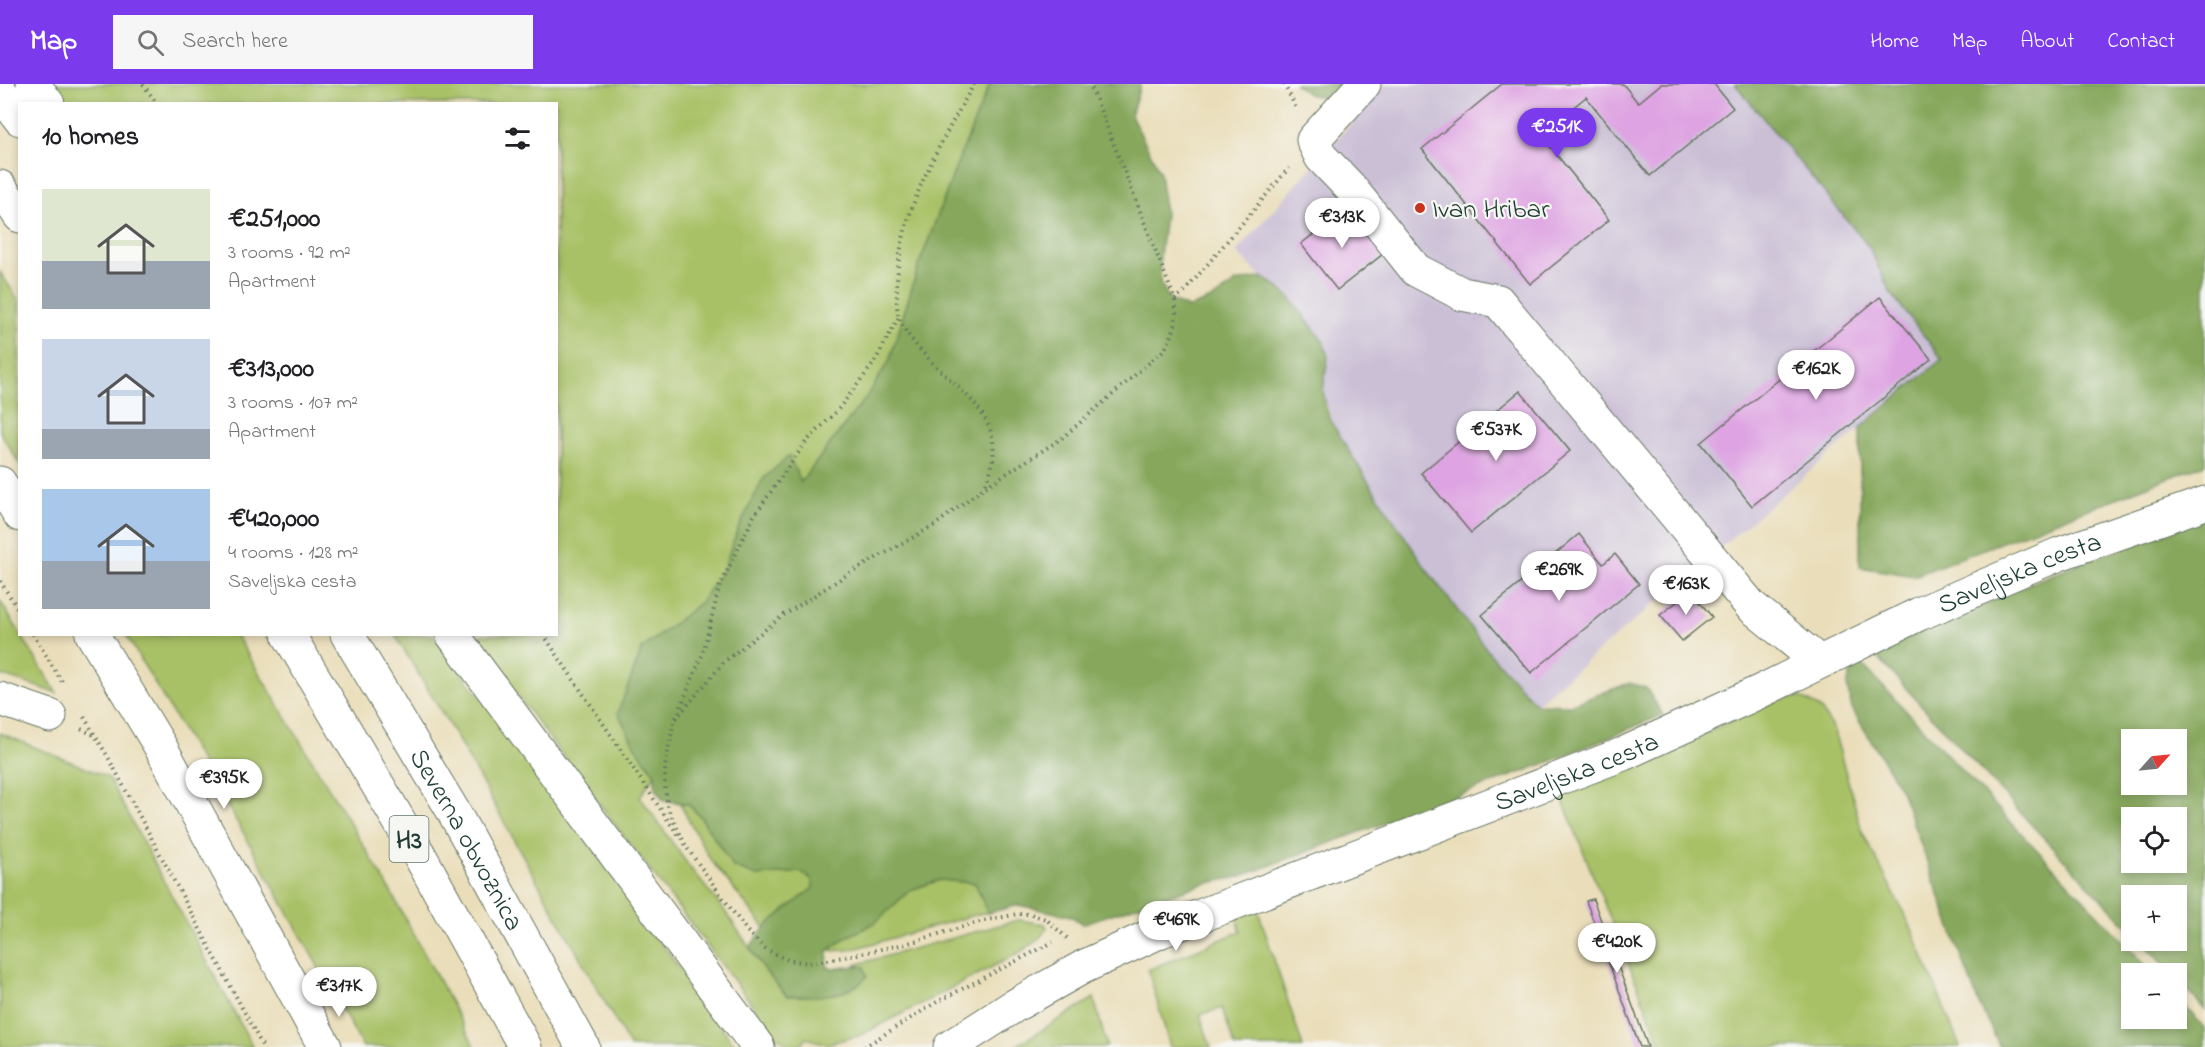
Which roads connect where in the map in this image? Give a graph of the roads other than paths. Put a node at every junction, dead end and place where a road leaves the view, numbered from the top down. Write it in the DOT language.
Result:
graph roads {
  1 [pos="33,84"];
  2 [pos="1364,84"];
  3 [pos="0,91"];
  4 [pos="46,102"];
  5 [pos="18,116"];
  6 [pos="0,187"];
  7 [pos="18,213"];
  8 [pos="0,483"];
  9 [pos="2205,503"];
  10 [pos="18,512"];
  11 [pos="93,636"];
  12 [pos="289,636"];
  13 [pos="348,636"];
  14 [pos="453,636"];
  15 [pos="1819,663"];
  16 [pos="0,699"];
  17 [pos="50,716"];
  18 [pos="325,1047"];
  19 [pos="525,1047"];
  20 [pos="583,1047"];
  21 [pos="758,1047"];
  22 [pos="950,1047"];
  1 -- 4 [label="main road"];
  2 -- 15 [label="main road"];
  3 -- 5 [label="main road"];
  6 -- 7 [label="main road"];
  8 -- 10 [label="main road"];
  9 -- 15 [label="main road, Saveljska cesta"];
  11 -- 18 [label="main road"];
  12 -- 19 [label="main road, Severna obvoznica / H3"];
  13 -- 20 [label="main road, Severna obvoznica / H3"];
  14 -- 21 [label="main road"];
  15 -- 22 [label="main road, Saveljska cesta"];
  16 -- 17 [label="main road"];
}
